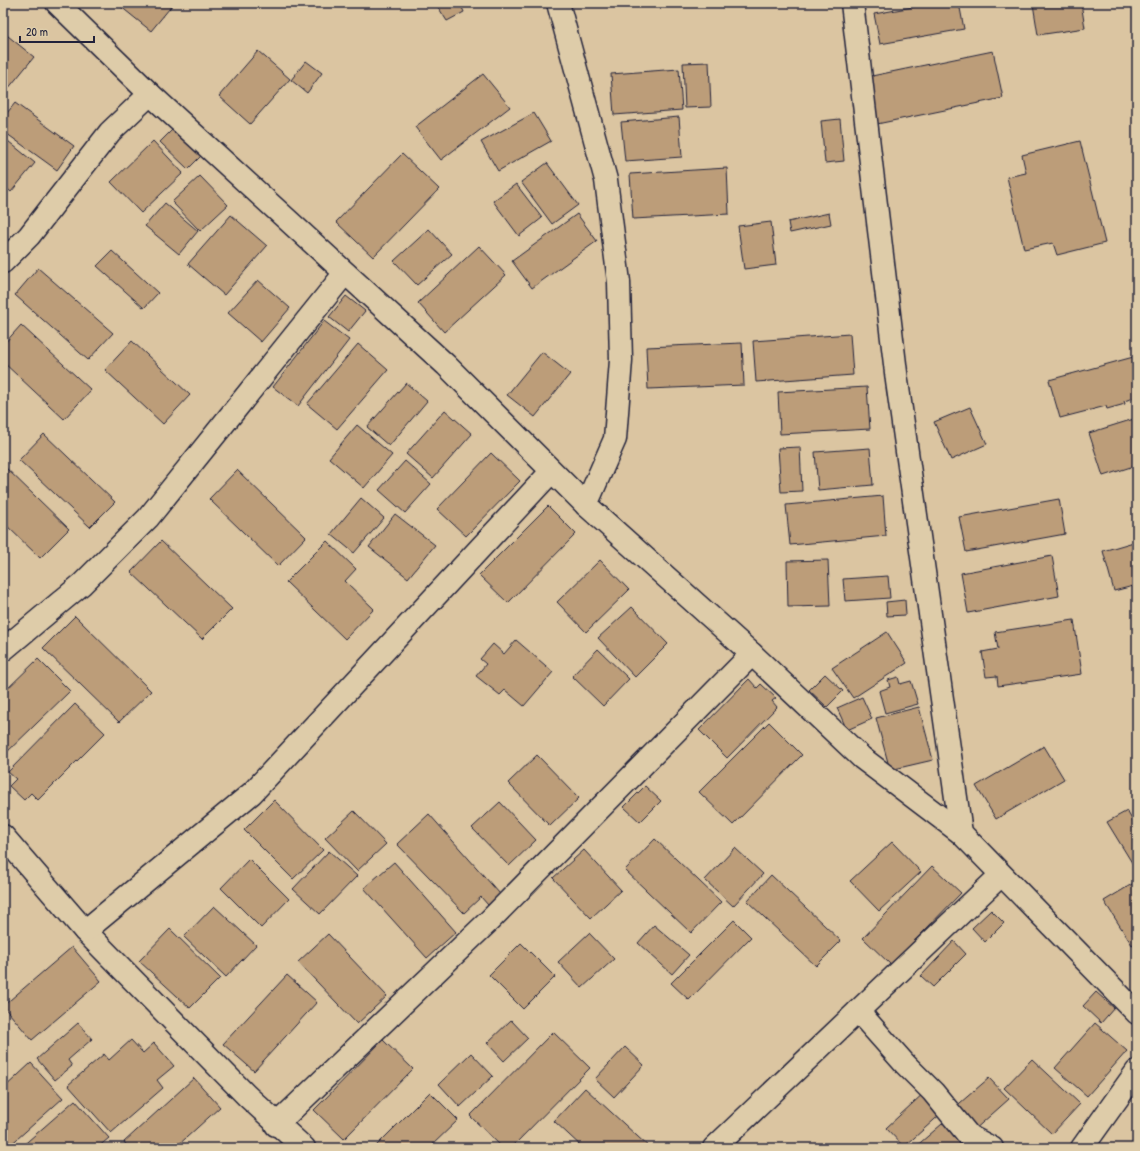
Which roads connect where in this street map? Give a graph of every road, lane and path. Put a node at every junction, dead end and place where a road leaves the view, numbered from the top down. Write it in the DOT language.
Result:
graph roads {
  1 [pos="57,3"];
  2 [pos="558,3"];
  3 [pos="852,3"];
  4 [pos="150,94"];
  5 [pos="3,262"];
  6 [pos="345,273"];
  7 [pos="551,472"];
  8 [pos="586,505"];
  9 [pos="3,650"];
  10 [pos="752,654"];
  11 [pos="961,833"];
  12 [pos="3,836"];
  13 [pos="1001,875"];
  14 [pos="85,931"];
  15 [pos="858,1011"];
  16 [pos="1137,1013"];
  17 [pos="1137,1071"];
  18 [pos="276,1125"];
  19 [pos="304,1148"];
  20 [pos="714,1148"];
  21 [pos="992,1148"];
  22 [pos="1082,1148"];
  1 -- 4 [label="street"];
  2 -- 8 [label="street"];
  3 -- 11 [label="street"];
  4 -- 5 [label="street"];
  4 -- 6 [label="street"];
  6 -- 7 [label="street"];
  6 -- 9 [label="street"];
  7 -- 8 [label="street"];
  7 -- 14 [label="street"];
  8 -- 10 [label="street"];
  10 -- 11 [label="street"];
  10 -- 18 [label="street"];
  11 -- 13 [label="street"];
  12 -- 14 [label="street"];
  13 -- 15 [label="street"];
  13 -- 16 [label="street"];
  14 -- 18 [label="street"];
  15 -- 20 [label="street"];
  15 -- 21 [label="street"];
  17 -- 22 [label="street"];
  18 -- 19 [label="street"];
}
